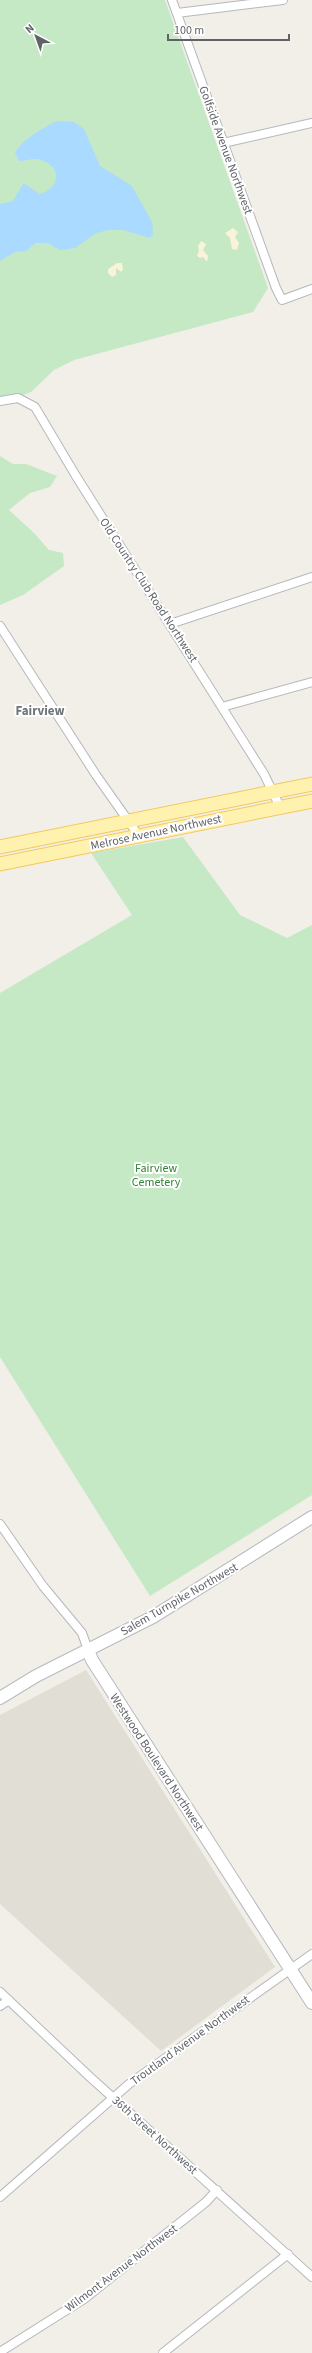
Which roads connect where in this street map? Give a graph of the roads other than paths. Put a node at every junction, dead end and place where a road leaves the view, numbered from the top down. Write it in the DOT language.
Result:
graph roads {
  1 [pos="172,0"];
  2 [pos="283,0"];
  3 [pos="177,13"];
  4 [pos="312,123"];
  5 [pos="223,143"];
  6 [pos="312,289"];
  7 [pos="0,401"];
  8 [pos="312,577"];
  9 [pos="170,624"];
  10 [pos="0,626"];
  11 [pos="3,636"];
  12 [pos="312,682"];
  13 [pos="222,707"];
  14 [pos="312,784"];
  15 [pos="274,792"];
  16 [pos="312,801"];
  17 [pos="280,807"];
  18 [pos="128,821"];
  19 [pos="139,836"];
  20 [pos="0,847"];
  21 [pos="0,864"];
  22 [pos="312,1517"];
  23 [pos="0,1524"];
  24 [pos="88,1650"];
  25 [pos="0,1698"];
  26 [pos="312,1954"];
  27 [pos="290,1969"];
  28 [pos="0,1992"];
  29 [pos="9,2000"];
  30 [pos="312,2003"];
  31 [pos="0,2006"];
  32 [pos="113,2097"];
  33 [pos="217,2190"];
  34 [pos="0,2197"];
  35 [pos="288,2254"];
  36 [pos="312,2276"];
  37 [pos="0,2352"];
  38 [pos="163,2353"];
  1 -- 3 [label="street, Golfside Avenue Northwest"];
  2 -- 3 [label="street"];
  3 -- 5 [label="street, Golfside Avenue Northwest"];
  4 -- 5 [label="street"];
  5 -- 6 [label="street, Golfside Avenue Northwest"];
  7 -- 9 [label="street, Old Country Club Road Northwest"];
  8 -- 9 [label="street"];
  9 -- 13 [label="street, Old Country Club Road Northwest"];
  10 -- 11 [label="street"];
  11 -- 18 [label="street"];
  12 -- 13 [label="street"];
  13 -- 15 [label="street, Old Country Club Road Northwest"];
  14 -- 15 [label="main road, Melrose Avenue Northwest"];
  15 -- 17 [label="street, Old Country Club Road Northwest"];
  15 -- 18 [label="main road, Melrose Avenue Northwest"];
  16 -- 17 [label="main road, Melrose Avenue Northwest"];
  17 -- 19 [label="main road, Melrose Avenue Northwest"];
  18 -- 19 [label="street"];
  18 -- 20 [label="main road, Melrose Avenue Northwest"];
  19 -- 21 [label="main road, Melrose Avenue Northwest"];
  22 -- 24 [label="street, Salem Turnpike Northwest"];
  23 -- 24 [label="street, Westwood Boulevard Northwest"];
  24 -- 25 [label="street, Salem Turnpike Northwest"];
  24 -- 27 [label="street, Westwood Boulevard Northwest"];
  26 -- 27 [label="street, Troutland Avenue Northwest"];
  27 -- 30 [label="street, Westwood Boulevard Northwest"];
  27 -- 32 [label="street, Troutland Avenue Northwest"];
  28 -- 29 [label="street, 36th Street Northwest"];
  29 -- 31 [label="street"];
  29 -- 32 [label="street, 36th Street Northwest"];
  32 -- 33 [label="street, 36th Street Northwest"];
  32 -- 34 [label="street, Troutland Avenue Northwest"];
  33 -- 35 [label="street, 36th Street Northwest"];
  33 -- 37 [label="street, Wilmont Avenue Northwest"];
  35 -- 36 [label="street, 36th Street Northwest"];
  35 -- 38 [label="street"];
}
